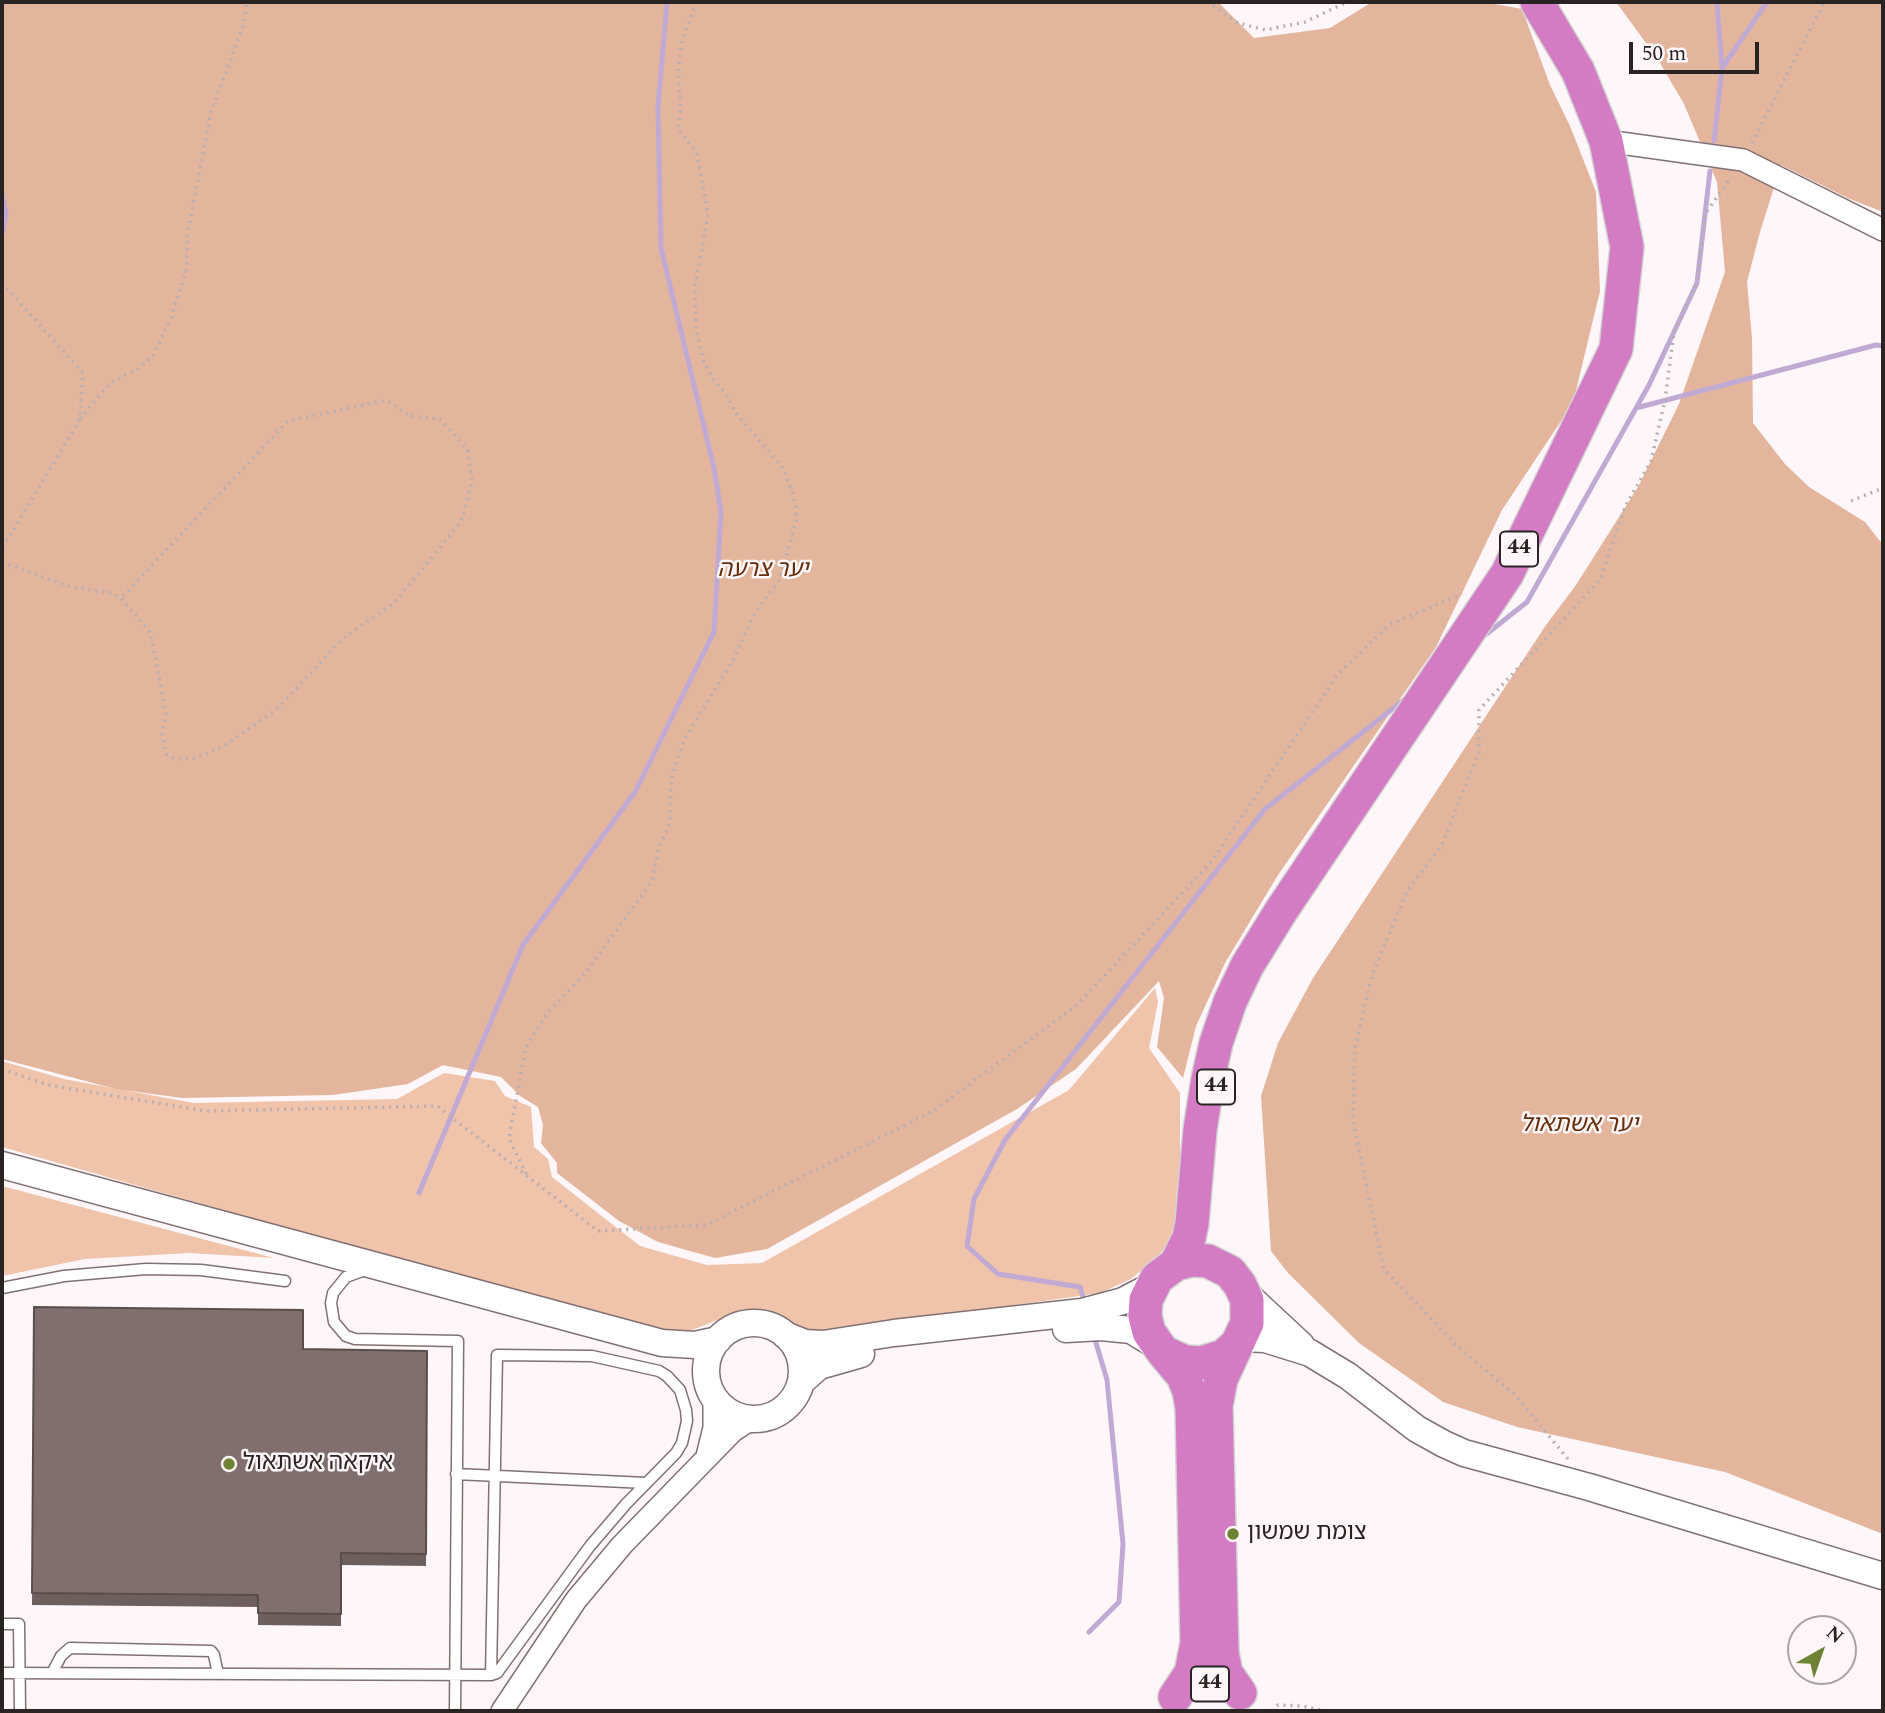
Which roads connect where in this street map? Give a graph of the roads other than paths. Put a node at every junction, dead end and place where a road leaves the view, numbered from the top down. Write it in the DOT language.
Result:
graph roads {
  1 [pos="1537,2"];
  2 [pos="1606,141"];
  3 [pos="1883,230"];
  4 [pos="1281,911"];
  5 [pos="2,1165"];
  6 [pos="1176,1264"];
  7 [pos="387,1269"];
  8 [pos="285,1282"];
  9 [pos="1237,1282"];
  10 [pos="1152,1286"];
  11 [pos="2,1288"];
  12 [pos="1092,1319"];
  13 [pos="785,1335"];
  14 [pos="718,1340"];
  15 [pos="1239,1342"];
  16 [pos="662,1343"];
  17 [pos="1160,1349"];
  18 [pos="1320,1358"];
  19 [pos="801,1382"];
  20 [pos="711,1389"];
  21 [pos="759,1419"];
  22 [pos="704,1463"];
  23 [pos="456,1474"];
  24 [pos="495,1476"];
  25 [pos="646,1483"];
  26 [pos="1883,1576"];
  27 [pos="2,1624"];
  28 [pos="2,1673"];
  29 [pos="20,1673"];
  30 [pos="52,1673"];
  31 [pos="218,1674"];
  32 [pos="456,1675"];
  33 [pos="491,1675"];
  34 [pos="1248,1702"];
  35 [pos="1166,1707"];
  36 [pos="20,1711"];
  37 [pos="455,1711"];
  38 [pos="502,1711"];
  1 -- 2 [label="highway, 44"];
  2 -- 3 [label="street"];
  2 -- 4 [label="highway, 44"];
  4 -- 6 [label="highway, 44"];
  4 -- 9 [label="highway, 44"];
  5 -- 7 [label="street"];
  6 -- 9 [label="highway"];
  6 -- 10 [label="highway, 44"];
  7 -- 16 [label="street"];
  7 -- 23 [label="lane"];
  8 -- 11 [label="lane"];
  9 -- 15 [label="highway, 44"];
  9 -- 18 [label="street"];
  10 -- 12 [label="street"];
  10 -- 17 [label="highway, 44"];
  12 -- 13 [label="street"];
  12 -- 17 [label="street"];
  12 -- 19 [label="street"];
  13 -- 14 [label="street"];
  13 -- 19 [label="street"];
  14 -- 16 [label="street"];
  14 -- 20 [label="street"];
  15 -- 17 [label="highway"];
  15 -- 18 [label="street"];
  15 -- 34 [label="highway, 44"];
  16 -- 20 [label="street"];
  17 -- 35 [label="highway, 44"];
  18 -- 26 [label="street"];
  19 -- 21 [label="street"];
  20 -- 21 [label="street"];
  20 -- 22 [label="street"];
  21 -- 22 [label="street"];
  22 -- 38 [label="street"];
  23 -- 24 [label="lane"];
  23 -- 32 [label="lane"];
  24 -- 25 [label="lane"];
  24 -- 25 [label="lane"];
  24 -- 33 [label="lane"];
  25 -- 33 [label="lane"];
  27 -- 29 [label="lane"];
  28 -- 29 [label="lane"];
  29 -- 30 [label="lane"];
  29 -- 36 [label="lane"];
  30 -- 31 [label="lane"];
  30 -- 31 [label="lane"];
  31 -- 32 [label="lane"];
  32 -- 33 [label="lane"];
  32 -- 37 [label="lane"];
  34 -- 35 [label="highway, 44"];
}
